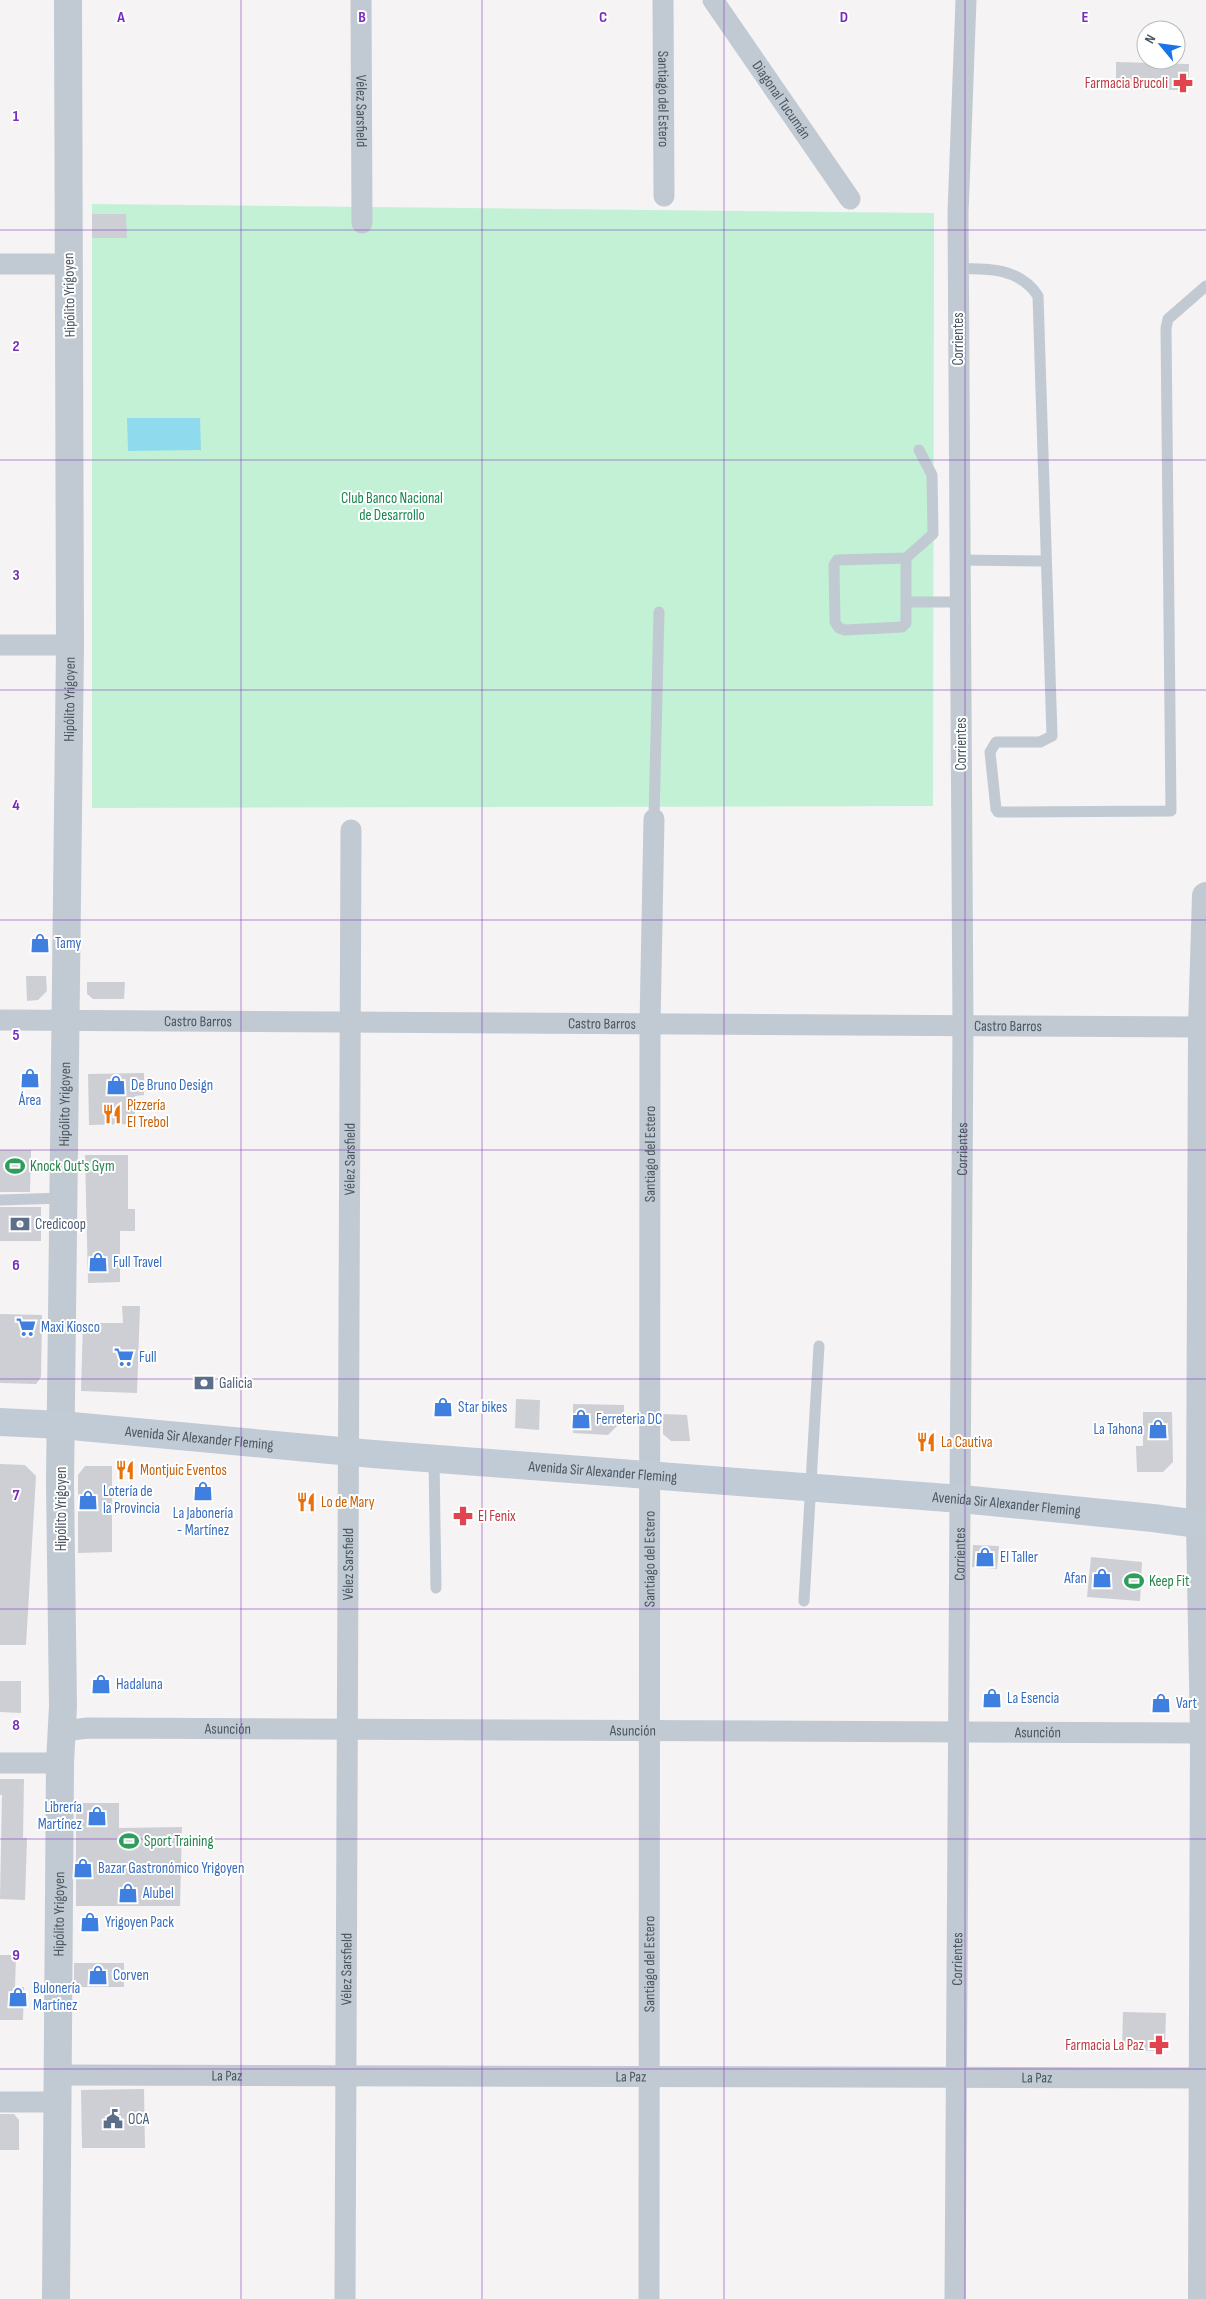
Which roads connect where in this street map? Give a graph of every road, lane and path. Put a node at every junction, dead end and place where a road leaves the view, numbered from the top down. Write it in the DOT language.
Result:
graph roads {
  1 [pos="68,0"];
  2 [pos="360,0"];
  3 [pos="663,0"];
  4 [pos="713,0"];
  5 [pos="966,0"];
  6 [pos="664,196"];
  7 [pos="850,199"];
  8 [pos="362,223"];
  9 [pos="0,264"];
  10 [pos="68,264"];
  11 [pos="958,269"];
  12 [pos="1206,286"];
  13 [pos="919,450"];
  14 [pos="906,558"];
  15 [pos="960,560"];
  16 [pos="1046,561"];
  17 [pos="906,602"];
  18 [pos="960,602"];
  19 [pos="659,612"];
  20 [pos="0,645"];
  21 [pos="70,645"];
  22 [pos="654,819"];
  23 [pos="352,830"];
  24 [pos="1206,896"];
  25 [pos="0,1020"];
  26 [pos="66,1022"];
  27 [pos="350,1022"];
  28 [pos="650,1025"];
  29 [pos="963,1026"];
  30 [pos="1204,1027"];
  31 [pos="64,1198"];
  32 [pos="0,1200"];
  33 [pos="820,1346"];
  34 [pos="0,1422"];
  35 [pos="61,1425"];
  36 [pos="348,1452"];
  37 [pos="434,1459"];
  38 [pos="648,1475"];
  39 [pos="811,1488"];
  40 [pos="960,1498"];
  41 [pos="1203,1525"];
  42 [pos="436,1588"];
  43 [pos="804,1602"];
  44 [pos="347,1729"];
  45 [pos="62,1731"];
  46 [pos="649,1731"];
  47 [pos="959,1732"];
  48 [pos="1204,1733"];
  49 [pos="60,1763"];
  50 [pos="0,1764"];
  51 [pos="1204,2072"];
  52 [pos="59,2075"];
  53 [pos="346,2076"];
  54 [pos="649,2077"];
  55 [pos="957,2078"];
  56 [pos="0,2102"];
  57 [pos="59,2102"];
  58 [pos="56,2299"];
  59 [pos="345,2299"];
  60 [pos="649,2299"];
  61 [pos="955,2299"];
  62 [pos="1202,2299"];
  1 -- 10 [label="street, Hipólito Yrigoyen"];
  2 -- 8 [label="street, Vélez Sarsfield"];
  3 -- 6 [label="street, Santiago del Estero"];
  4 -- 7 [label="street, Diagonal Tucumán"];
  5 -- 11 [label="street, Corrientes"];
  9 -- 10 [label="street"];
  10 -- 21 [label="street, Hipólito Yrigoyen"];
  11 -- 15 [label="street, Corrientes"];
  11 -- 16 [label="lane"];
  12 -- 16 [label="lane"];
  13 -- 14 [label="lane"];
  14 -- 17 [label="lane"];
  14 -- 17 [label="lane"];
  15 -- 16 [label="lane"];
  15 -- 18 [label="street, Corrientes"];
  17 -- 18 [label="lane"];
  18 -- 29 [label="street, Corrientes"];
  19 -- 22 [label="lane"];
  20 -- 21 [label="street"];
  21 -- 26 [label="street, Hipólito Yrigoyen"];
  22 -- 28 [label="street, Santiago del Estero"];
  23 -- 27 [label="street, Vélez Sarsfield"];
  24 -- 30 [label="street"];
  25 -- 26 [label="street, Castro Barros"];
  26 -- 27 [label="street, Castro Barros"];
  26 -- 31 [label="street, Hipólito Yrigoyen"];
  27 -- 28 [label="street, Castro Barros"];
  27 -- 36 [label="street, Vélez Sarsfield"];
  28 -- 29 [label="street, Castro Barros"];
  28 -- 38 [label="street, Santiago del Estero"];
  29 -- 30 [label="street, Castro Barros"];
  29 -- 40 [label="street, Corrientes"];
  30 -- 41 [label="street"];
  31 -- 32 [label="lane"];
  31 -- 35 [label="street, Hipólito Yrigoyen"];
  33 -- 39 [label="lane"];
  34 -- 35 [label="main road, Avenida Sir Alexander Fleming"];
  35 -- 36 [label="main road, Avenida Sir Alexander Fleming"];
  35 -- 45 [label="street, Hipólito Yrigoyen"];
  36 -- 37 [label="main road, Avenida Sir Alexander Fleming"];
  36 -- 44 [label="street, Vélez Sarsfield"];
  37 -- 38 [label="main road, Avenida Sir Alexander Fleming"];
  37 -- 42 [label="lane"];
  38 -- 39 [label="main road, Avenida Sir Alexander Fleming"];
  38 -- 46 [label="street, Santiago del Estero"];
  39 -- 40 [label="main road, Avenida Sir Alexander Fleming"];
  39 -- 43 [label="lane"];
  40 -- 41 [label="main road, Avenida Sir Alexander Fleming"];
  40 -- 47 [label="street, Corrientes"];
  41 -- 48 [label="street"];
  44 -- 45 [label="street, Asunción"];
  44 -- 46 [label="street, Asunción"];
  44 -- 53 [label="street, Vélez Sarsfield"];
  45 -- 49 [label="street, Hipólito Yrigoyen"];
  46 -- 47 [label="street, Asunción"];
  46 -- 54 [label="street, Santiago del Estero"];
  47 -- 48 [label="street, Asunción"];
  47 -- 55 [label="street, Corrientes"];
  48 -- 51 [label="street"];
  49 -- 50 [label="street"];
  49 -- 52 [label="street, Hipólito Yrigoyen"];
  51 -- 55 [label="street, La Paz"];
  51 -- 62 [label="street"];
  52 -- 53 [label="street, La Paz"];
  52 -- 57 [label="street, Hipólito Yrigoyen"];
  53 -- 54 [label="street, La Paz"];
  53 -- 59 [label="street, Vélez Sarsfield"];
  54 -- 55 [label="street, La Paz"];
  54 -- 60 [label="street, Santiago del Estero"];
  55 -- 61 [label="street, Corrientes"];
  56 -- 57 [label="street"];
  57 -- 58 [label="street, Hipólito Yrigoyen"];
}
